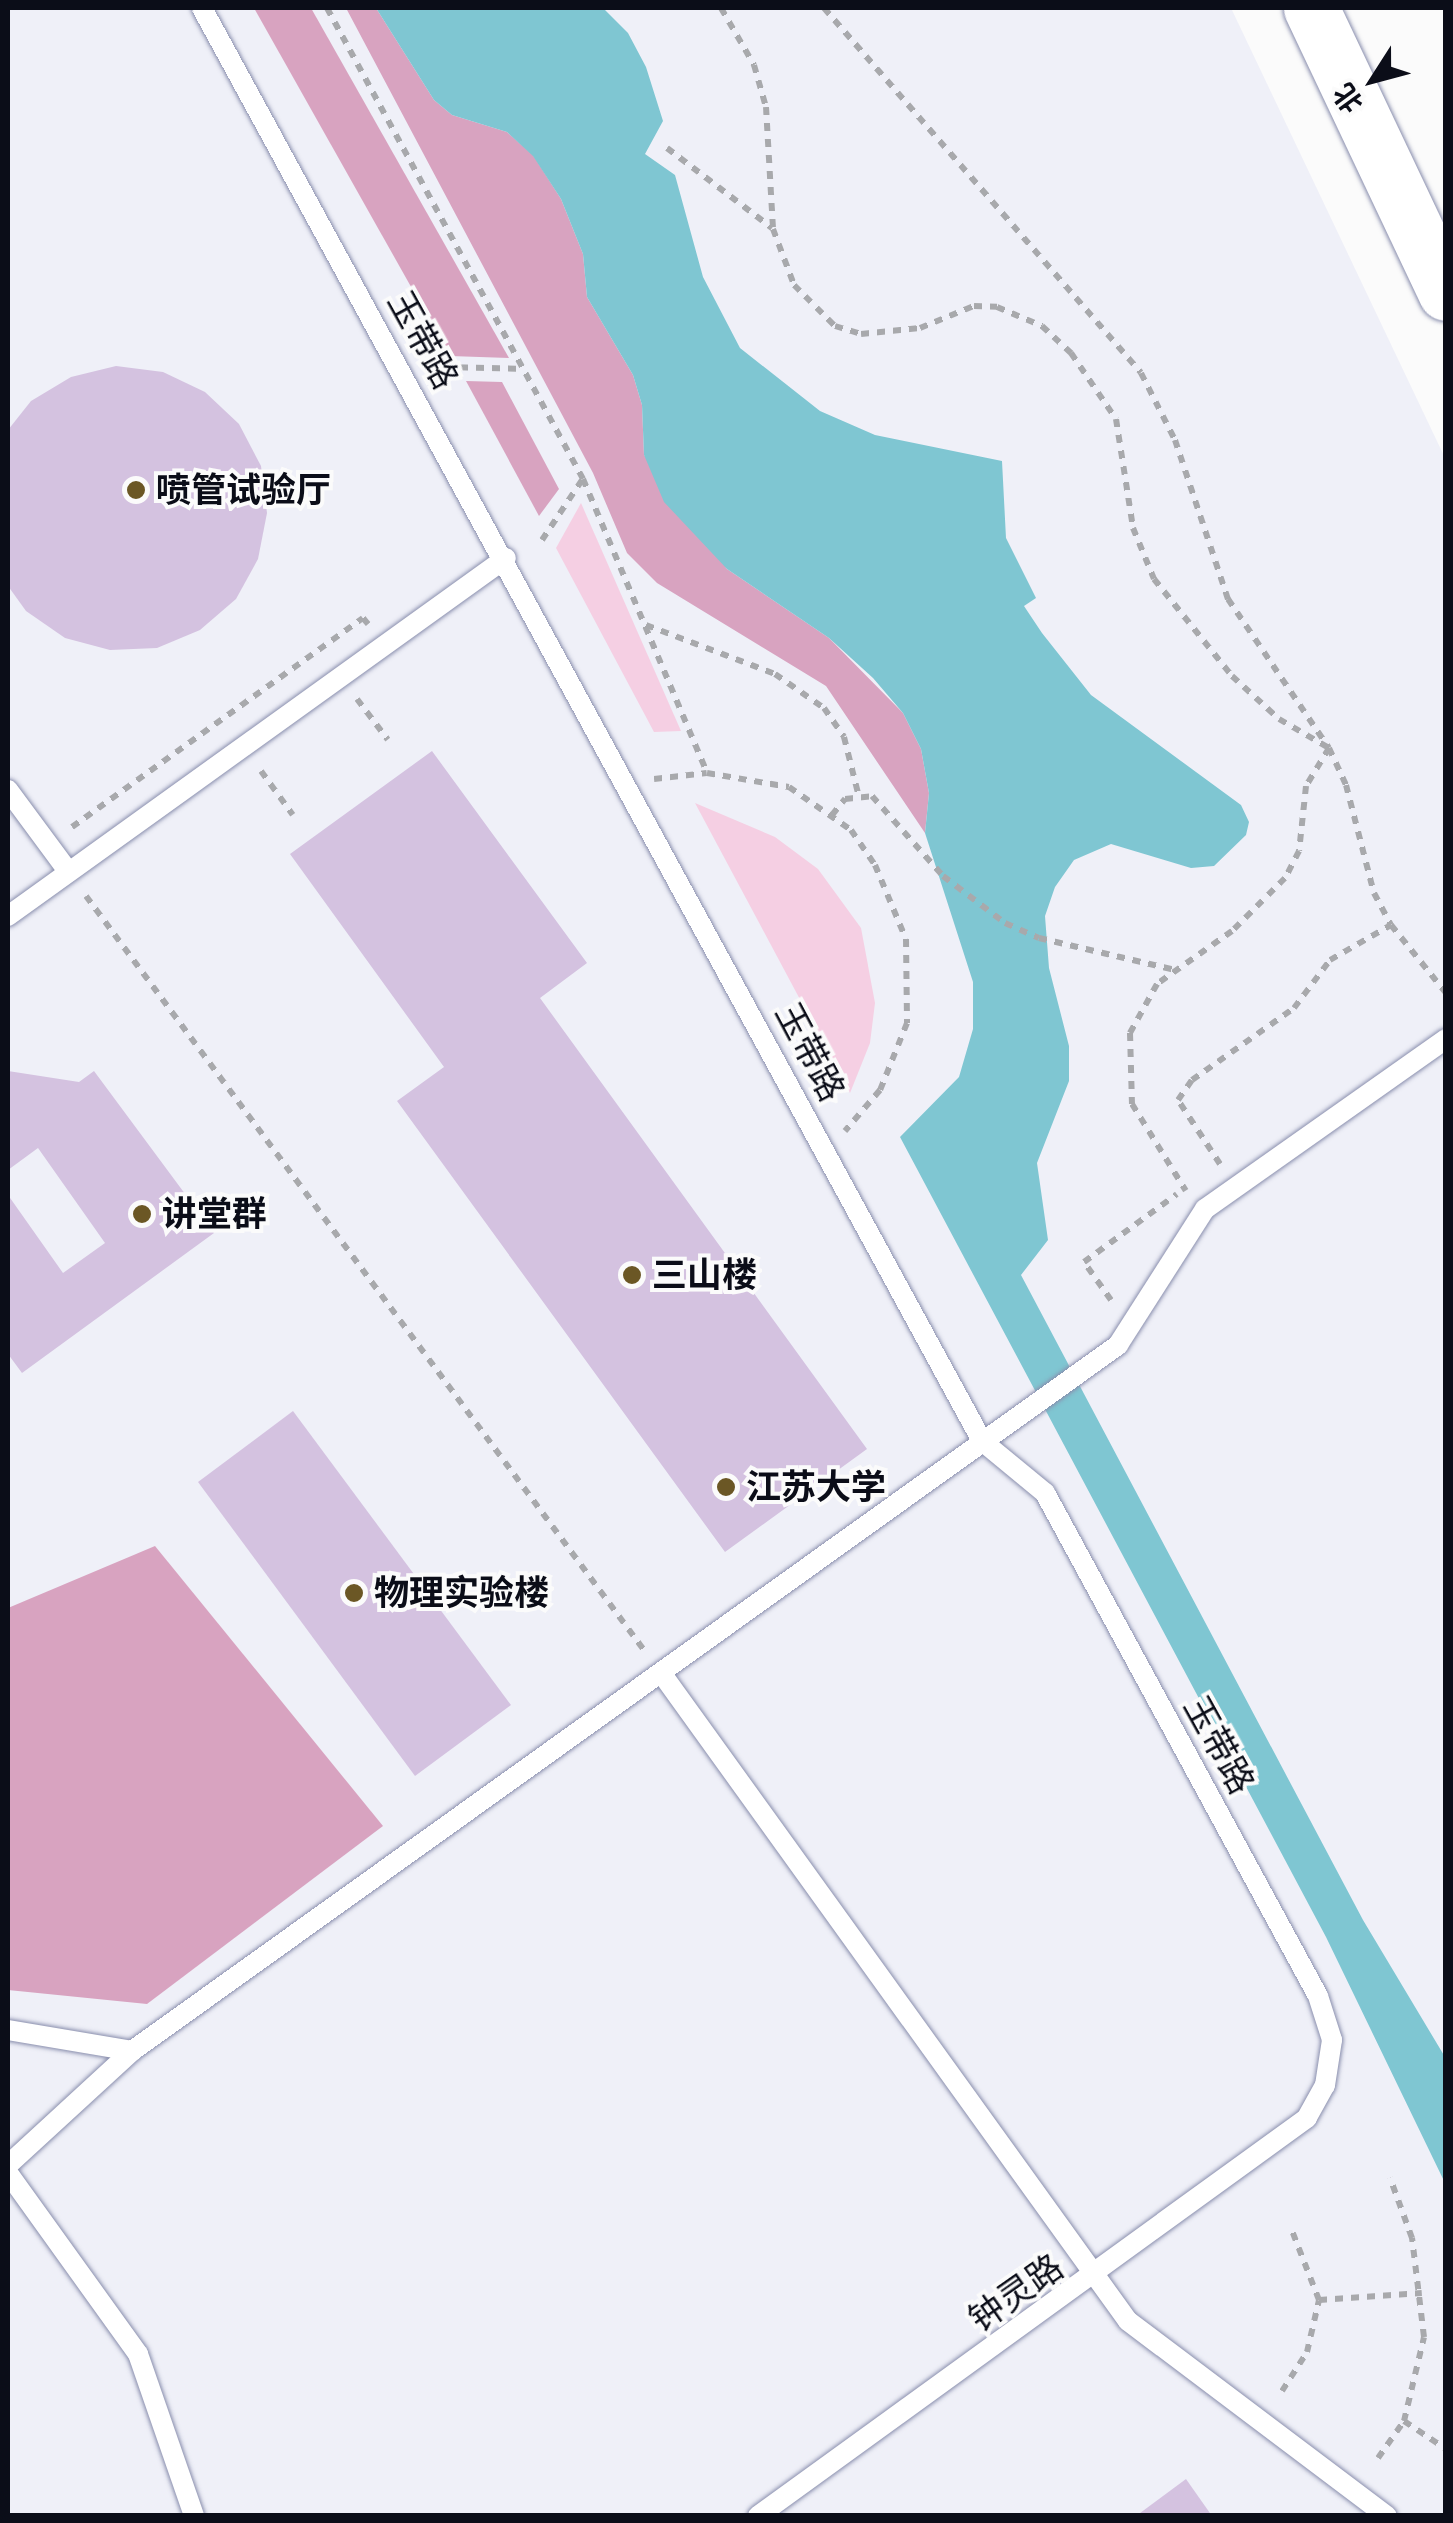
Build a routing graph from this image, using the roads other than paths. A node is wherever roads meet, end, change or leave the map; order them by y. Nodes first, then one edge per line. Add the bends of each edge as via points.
1 (202, 8) edge
2 (1311, 8) edge
3 (1350, 8) edge
4 (1446, 209) edge
5 (1446, 293) edge
6 (506, 558) junction
7 (8, 790) edge
8 (68, 871) junction
9 (8, 916) edge
10 (1446, 1039) edge
11 (982, 1442) junction
12 (662, 1674) junction
13 (8, 2030) edge
14 (132, 2051) junction
15 (1307, 2118) joint
16 (8, 2165) edge
17 (8, 2173) edge
18 (1094, 2278) junction
19 (194, 2516) edge
20 (758, 2516) edge
21 (1387, 2516) edge

1 - 6 lane, 玉带路
2 - 5 main road
3 - 4 main road
6 - 8 lane
6 - 11 lane, 玉带路
7 - 8 lane
8 - 9 lane
10 - 11 lane via 1205,1209 1118,1345
11 - 12 lane
11 - 15 lane, 玉带路 via 1045,1494 1318,1996 1332,2040 1325,2086
12 - 14 lane
12 - 18 lane
13 - 14 lane
14 - 16 lane
15 - 18 lane, 钟灵路
17 - 19 lane via 138,2354
18 - 20 lane, 钟灵路
18 - 21 lane via 1128,2321

